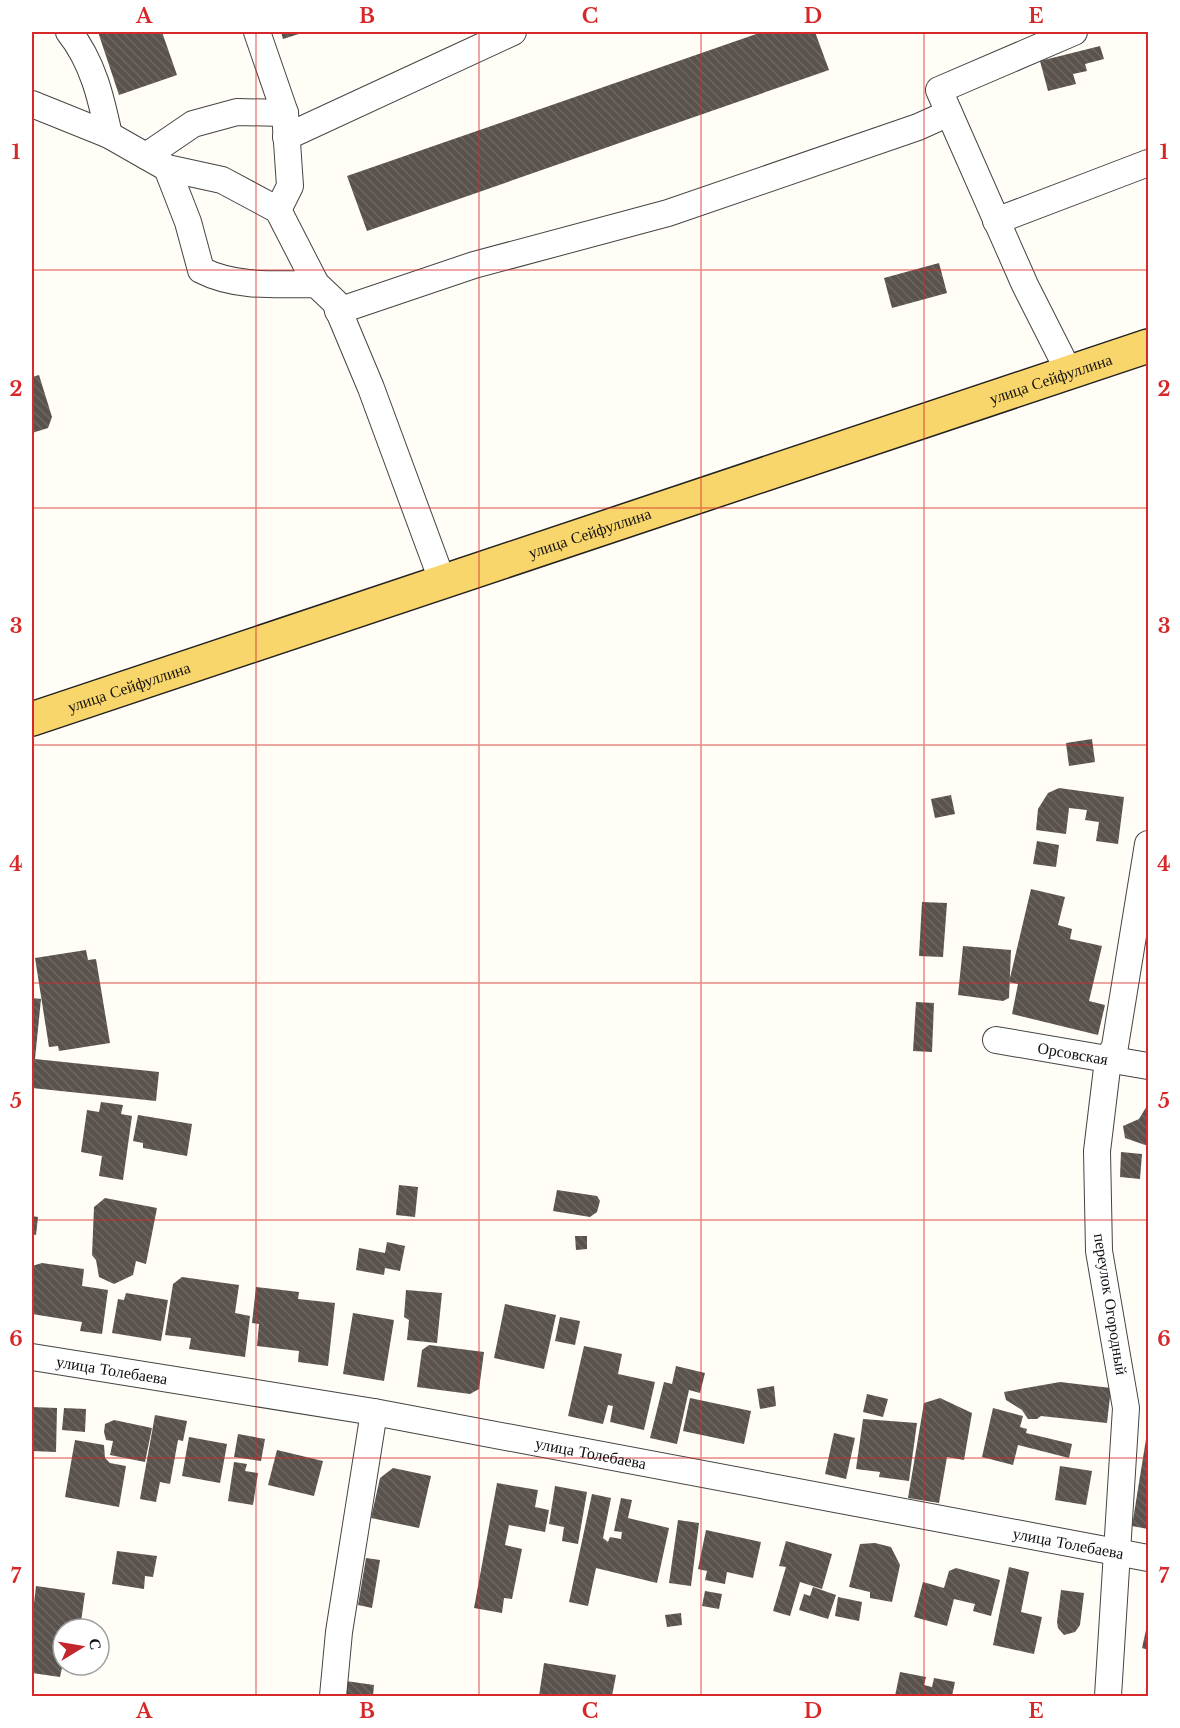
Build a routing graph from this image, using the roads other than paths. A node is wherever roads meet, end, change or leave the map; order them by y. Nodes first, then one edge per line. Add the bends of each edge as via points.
1 (69, 32) edge
2 (257, 32) edge
3 (513, 32) edge
4 (1074, 32) edge
5 (32, 104) edge
6 (949, 113) junction
7 (285, 125) junction
8 (108, 135) junction
9 (157, 162) junction
10 (1149, 163) edge
11 (278, 210) junction
12 (996, 221) junction
13 (316, 285) junction
14 (338, 311) junction
15 (1149, 346) edge
16 (1069, 372) junction
17 (443, 583) junction
18 (32, 719) edge
19 (1149, 844) edge
20 (996, 1040) dead end
21 (1108, 1060) junction
22 (1149, 1066) edge
23 (32, 1357) edge
24 (374, 1412) junction
25 (1119, 1552) junction
26 (1149, 1558) edge
27 (333, 1696) edge
28 (1108, 1696) edge

1 - 8 street via 81,46 99,89
2 - 7 street
3 - 7 street
4 - 6 street via 939,90
5 - 8 street
6 - 12 street
6 - 14 street via 668,213 474,265
7 - 9 street via 237,112 193,124
7 - 11 street via 290,186
8 - 9 street
9 - 11 street via 222,180
9 - 13 street via 188,222 201,270 219,279 248,283
10 - 12 street
11 - 13 street
12 - 16 street
13 - 14 street via 335,302
14 - 17 street via 371,388
15 - 16 main road, улица Сейфуллина
16 - 17 main road, улица Сейфуллина
17 - 18 main road, улица Сейфуллина
19 - 21 street, переулок Огородный via 1115,1046
20 - 21 street, Орсовская
21 - 22 street, Орсовская
21 - 25 street, переулок Огородный via 1097,1151 1099,1240 1126,1408
23 - 24 street, улица Толебаева
24 - 25 street, улица Толебаева
24 - 27 street via 339,1632
25 - 26 street, улица Толебаева
25 - 28 street, переулок Огородный

